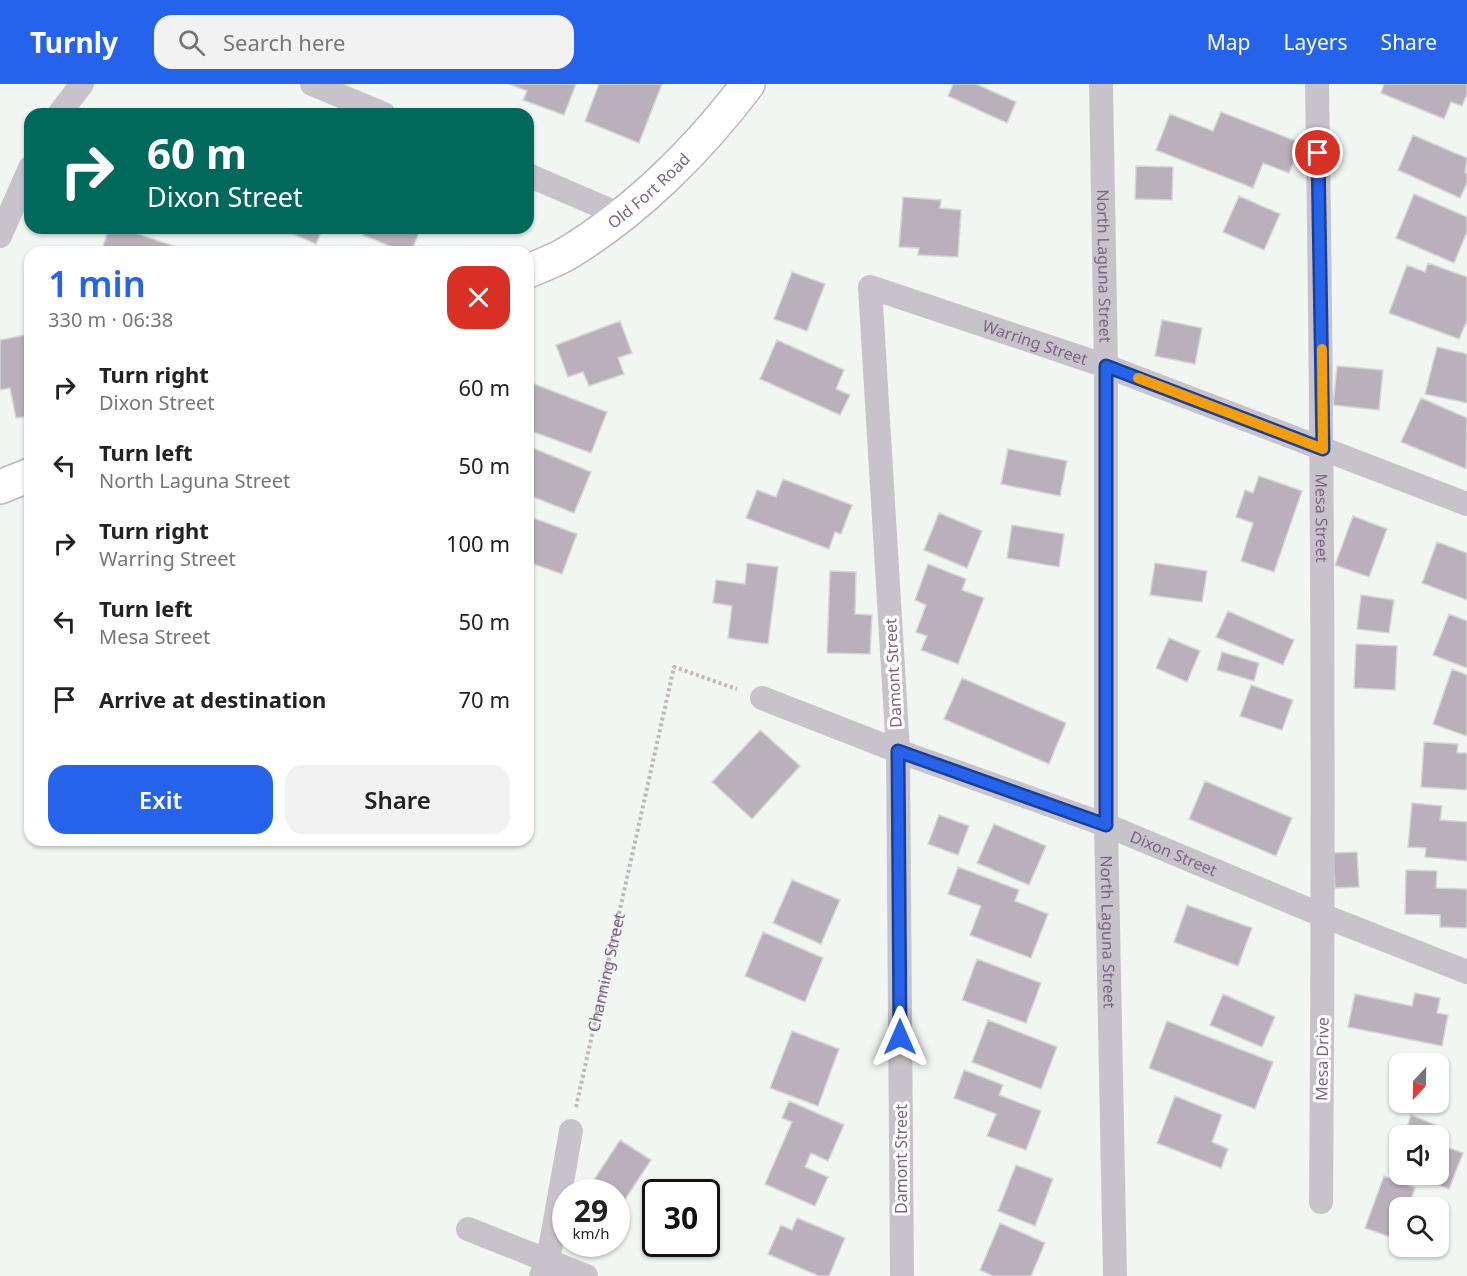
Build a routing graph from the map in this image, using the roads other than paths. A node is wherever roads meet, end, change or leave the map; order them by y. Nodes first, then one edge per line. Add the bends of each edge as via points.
1 (82, 84) edge
2 (312, 84) edge
3 (748, 84) edge
4 (1101, 84) edge
5 (1317, 84) edge
6 (355, 92) edge
7 (63, 108) edge
8 (376, 108) edge
9 (534, 178) edge
10 (24, 182) edge
11 (621, 215) junction
12 (0, 236) edge
13 (534, 268) edge
14 (870, 287) joint
15 (1106, 366) junction
16 (1323, 449) junction
17 (24, 477) edge
18 (0, 487) edge
19 (1467, 504) edge
20 (762, 698) road end
21 (898, 751) junction
22 (1106, 825) junction
23 (1324, 916) junction
24 (1467, 972) edge
25 (571, 1131) road end
26 (1321, 1202) dead end
27 (468, 1229) dead end
28 (544, 1268) edge
29 (586, 1276) edge
30 (902, 1276) edge
31 (1115, 1276) edge

1 - 7 street
2 - 6 street
3 - 11 street, Old Fort Road via 675,167
4 - 15 street, North Laguna Street
5 - 16 street, Mesa Street
6 - 8 street
9 - 11 street
10 - 12 street
11 - 13 street, Old Fort Road via 565,255
14 - 15 street, Warring Street
14 - 21 street, Damont Street
15 - 16 street, Warring Street
15 - 22 street, North Laguna Street
16 - 19 street, Warring Street
16 - 23 street, Mesa Street
17 - 18 street
20 - 21 street, Dixon Street
21 - 22 street, Dixon Street
21 - 30 street, Damont Street
22 - 23 street, Dixon Street
22 - 31 street, North Laguna Street
23 - 24 street, Dixon Street
23 - 26 street, Mesa Drive
25 - 28 street
27 - 28 street
28 - 29 street

